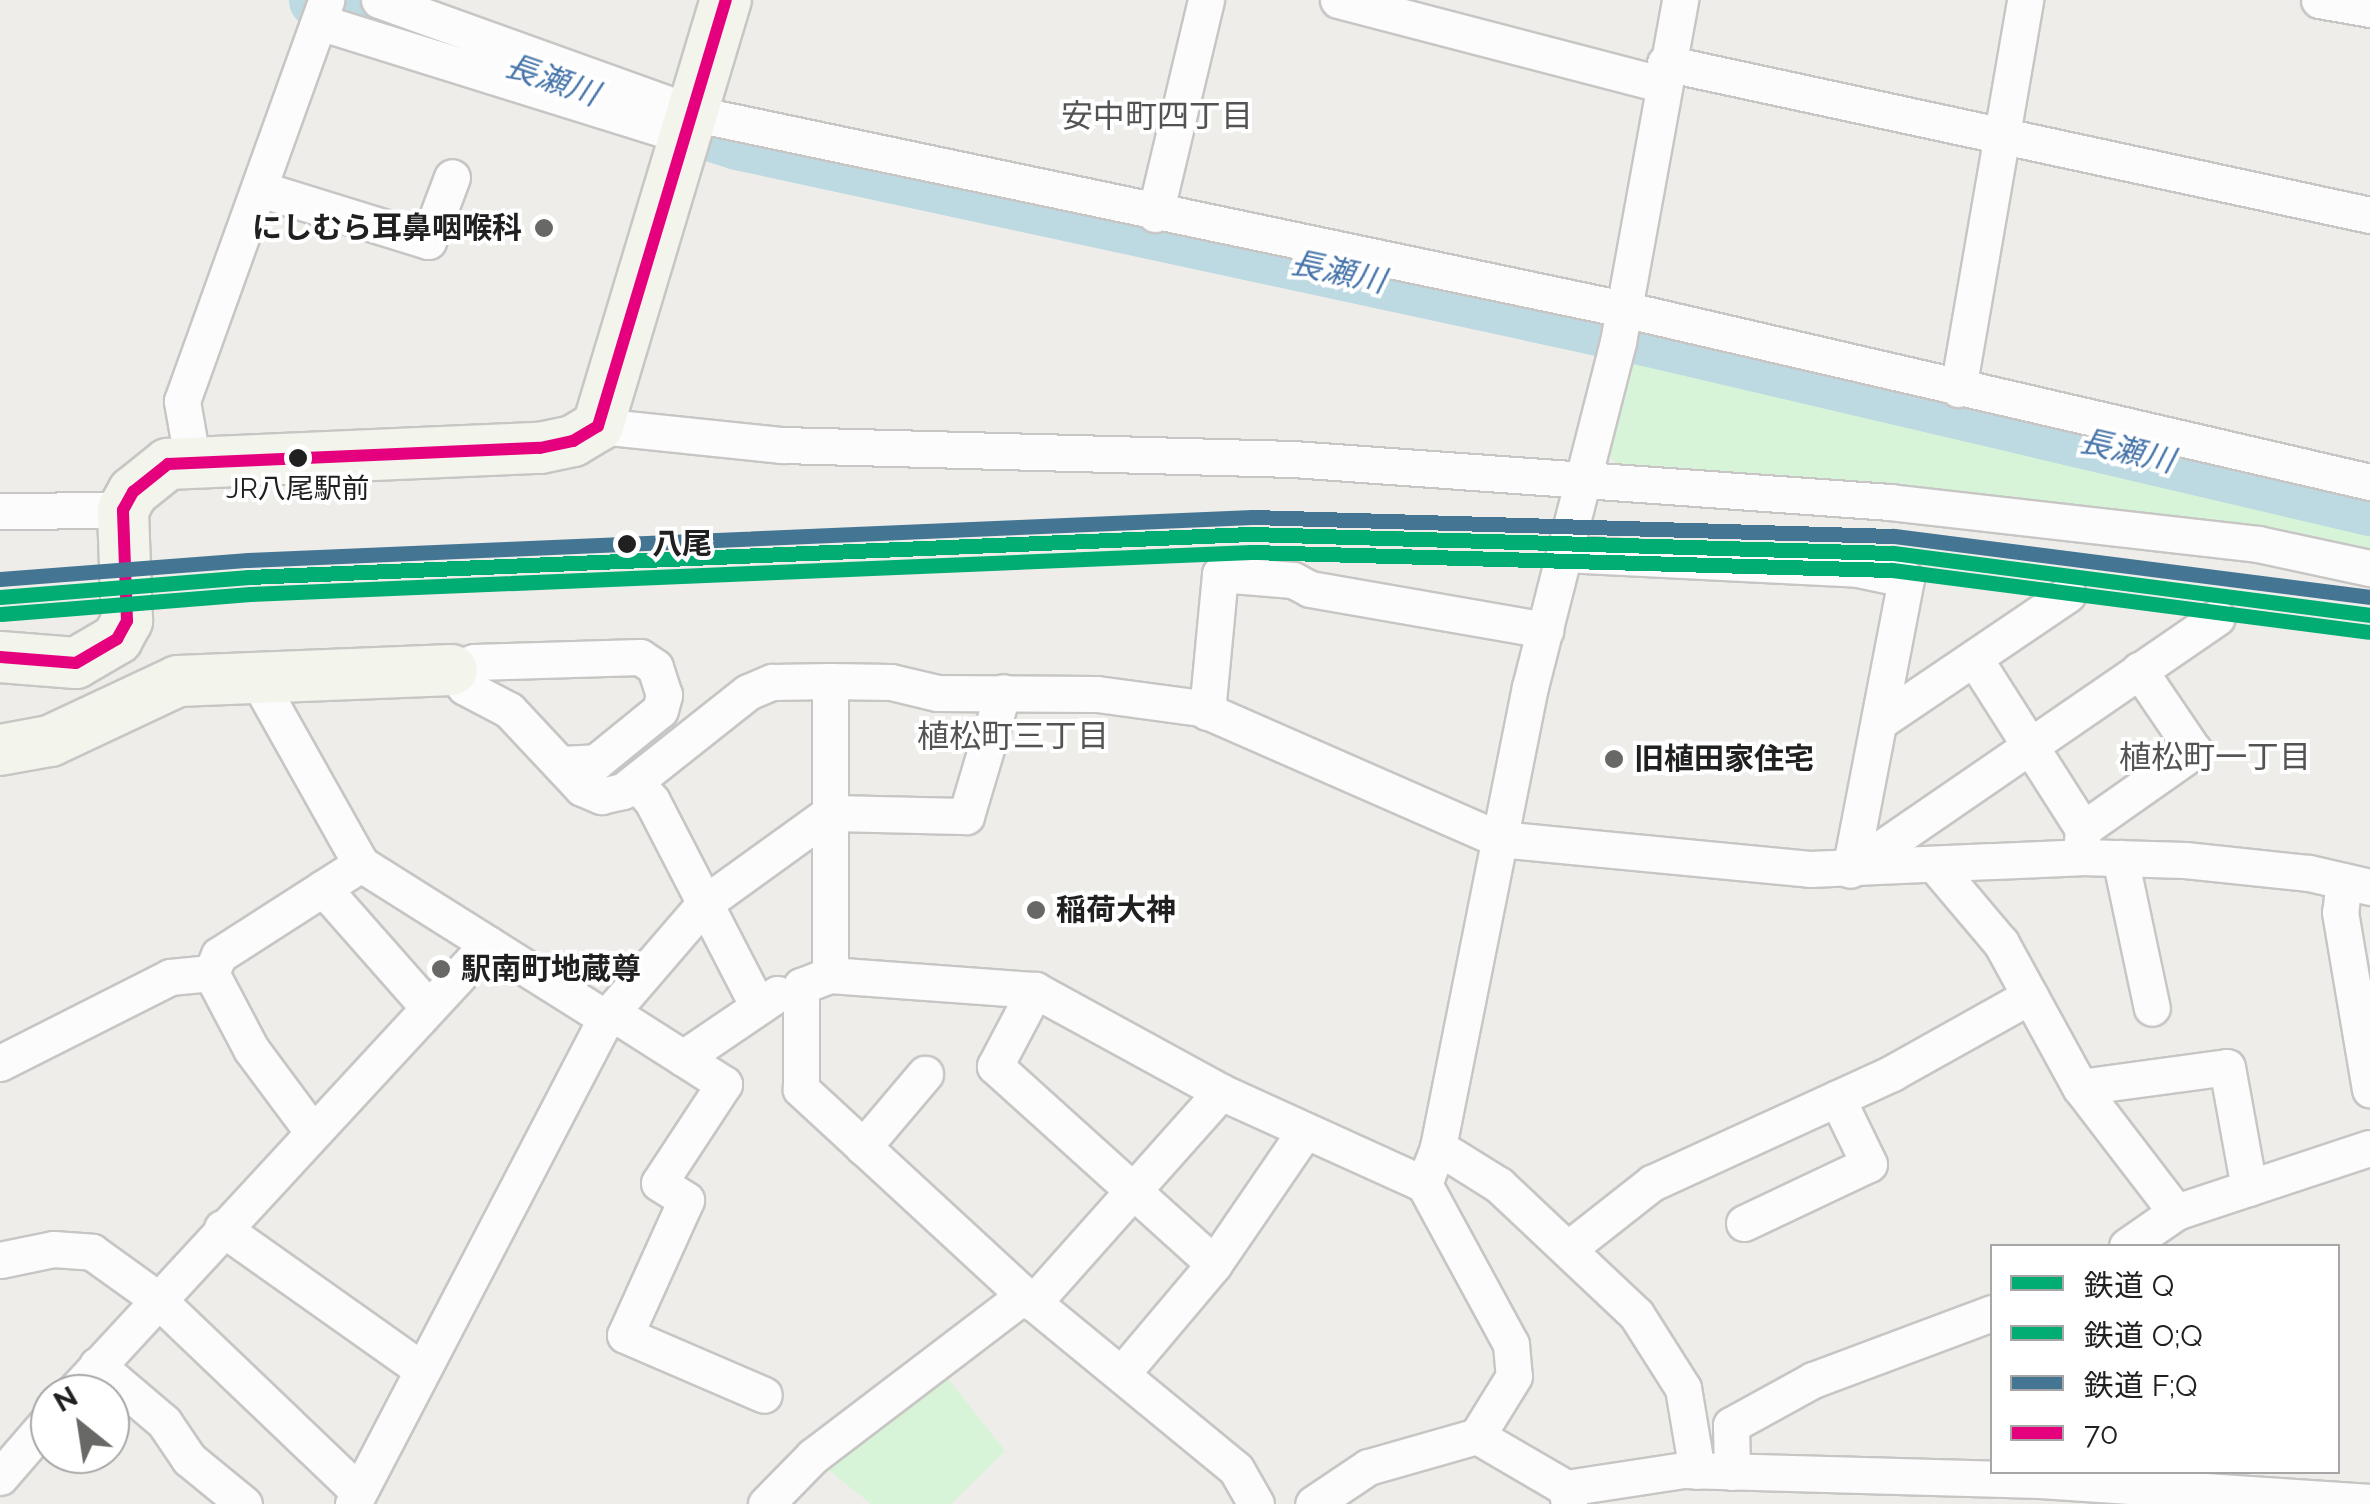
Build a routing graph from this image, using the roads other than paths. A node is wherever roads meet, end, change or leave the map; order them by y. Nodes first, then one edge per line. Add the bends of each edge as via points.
1 (379, 0) edge
2 (1206, 0) edge
3 (1338, 0) edge
4 (1680, 0) edge
5 (2024, 0) edge
6 (2319, 0) edge
7 (717, 4) edge
8 (2370, 8) edge
9 (323, 11) edge
10 (1663, 74) junction
11 (693, 124) junction
12 (2004, 137) junction
13 (452, 178) dead end
14 (260, 189) junction
15 (1155, 214) junction
16 (2370, 215) edge
17 (1621, 324) junction
18 (1958, 389) junction
19 (598, 426) junction
20 (192, 458) junction
21 (1586, 479) junction
22 (2370, 482) edge
23 (0, 510) edge
24 (123, 510) junction
25 (1564, 554) junction
26 (2370, 568) edge
27 (2068, 594) dead end
28 (2217, 618) dead end
29 (1545, 630) junction
30 (0, 658) edge
31 (1974, 658) junction
32 (522, 661) junction
33 (452, 670) junction
34 (2140, 670) junction
35 (256, 677) junction
36 (830, 681) junction
37 (1003, 692) junction
38 (509, 710) junction
39 (1208, 712) junction
40 (1880, 722) junction
41 (2028, 745) junction
42 (0, 750) edge
43 (561, 764) junction
44 (635, 782) junction
45 (830, 814) junction
46 (1500, 839) junction
47 (2082, 843) junction
48 (2120, 858) junction
49 (361, 864) junction
50 (1935, 865) junction
51 (1850, 870) junction
52 (2357, 884) edge
53 (323, 888) junction
54 (705, 904) junction
55 (488, 944) junction
56 (211, 973) junction
57 (816, 981) junction
58 (1035, 990) junction
59 (2030, 996) junction
60 (756, 1004) junction
61 (428, 1007) junction
62 (2152, 1008) dead end
63 (609, 1015) junction
64 (683, 1058) junction
65 (0, 1063) edge
66 (925, 1074) dead end
67 (2080, 1087) junction
68 (2370, 1089) edge
69 (1220, 1092) junction
70 (1837, 1098) junction
71 (312, 1131) junction
72 (1305, 1131) junction
73 (863, 1146) junction
74 (1438, 1147) junction
75 (2370, 1148) edge
76 (1424, 1184) junction
77 (2249, 1188) junction
78 (1132, 1191) junction
79 (2176, 1212) junction
80 (1744, 1223) dead end
81 (222, 1228) junction
82 (2130, 1244) edge
83 (1568, 1249) junction
84 (0, 1260) edge
85 (1214, 1264) junction
86 (156, 1298) junction
87 (1029, 1299) junction
88 (1990, 1314) edge
89 (97, 1365) junction
90 (420, 1368) junction
91 (1124, 1371) junction
92 (89, 1374) edge
93 (764, 1395) dead end
94 (1477, 1436) junction
95 (30, 1443) edge
96 (1697, 1471) junction
97 (1732, 1472) junction
98 (0, 1477) edge
99 (1568, 1496) edge
100 (355, 1497) edge
101 (2370, 1502) edge
102 (244, 1504) edge
103 (766, 1504) edge
104 (1256, 1504) edge
105 (1313, 1504) edge

1 - 11 street
2 - 15 street
3 - 10 street
4 - 10 street
5 - 12 street
6 - 8 street
7 - 11 street
9 - 11 street
9 - 14 street
10 - 12 street
10 - 17 street
11 - 15 street
11 - 19 street
12 - 16 street
12 - 18 street
13 - 14 street via 428,241
14 - 20 street via 182,400
15 - 17 street
17 - 18 street
17 - 21 street
18 - 22 street
19 - 20 street via 573,441 540,448
19 - 21 street via 782,445 1294,459
20 - 24 street via 148,477
21 - 25 street
21 - 26 street via 2089,522
23 - 24 street
24 - 30 street via 127,621 117,639 76,663
25 - 29 street
25 - 40 street via 1858,569 1906,579
27 - 31 street
28 - 34 street
29 - 39 street via 1310,590 1293,580 1220,574
29 - 46 street
31 - 40 street
31 - 41 street
32 - 33 street via 474,662
32 - 38 street via 505,684
32 - 43 street via 640,657 662,679 660,710 596,762
33 - 35 street
33 - 38 street via 464,686
34 - 41 street
34 - 47 street via 2194,751
35 - 42 street via 178,680 50,742
35 - 49 street
36 - 37 street via 891,682 937,693
36 - 44 street via 772,682 748,692
36 - 45 street
37 - 39 street via 1097,694
37 - 45 street via 966,816
38 - 43 street
39 - 46 street
40 - 51 street
41 - 47 street
41 - 51 street
43 - 44 street via 582,788 601,796
44 - 54 street via 652,801
45 - 54 street
45 - 57 street
46 - 51 street
46 - 74 street
47 - 48 street
47 - 50 street
48 - 52 street
48 - 62 street
49 - 53 street
49 - 55 street
50 - 51 street
50 - 59 street via 2002,943
52 - 68 street via 2340,912
53 - 56 street via 219,955
53 - 61 street
54 - 60 street
54 - 63 street
55 - 61 street
55 - 63 street
56 - 65 street via 170,977
56 - 71 street via 250,1049
57 - 58 street
57 - 60 street
57 - 73 street via 801,1089
58 - 69 street
58 - 78 street via 995,1066
59 - 67 street
59 - 70 street
60 - 64 street
61 - 71 street
63 - 64 street
63 - 90 street
64 - 93 street via 724,1084 659,1183 686,1200 624,1335
66 - 73 street
67 - 77 street via 2227,1067
67 - 79 street
69 - 72 street
69 - 78 street
70 - 80 street via 1869,1164
70 - 83 street via 1652,1183
71 - 81 street
72 - 76 street
72 - 85 street
73 - 87 street
74 - 76 street
74 - 83 street via 1499,1184
75 - 77 street
76 - 94 street via 1510,1344 1514,1376
77 - 79 street
78 - 85 street
78 - 87 street
79 - 82 street
81 - 86 street
81 - 90 street
83 - 96 street via 1664,1351 1682,1388
84 - 86 street via 53,1249 92,1252
85 - 91 street
86 - 89 street
86 - 100 street
87 - 91 street
87 - 103 street via 875,1406
88 - 97 street via 1813,1380 1731,1426
89 - 92 street
89 - 102 street via 164,1422 189,1459
90 - 100 street
91 - 104 street via 1236,1469
94 - 99 street
94 - 105 street via 1368,1467
95 - 98 street
96 - 97 street
96 - 99 street
97 - 101 street via 2040,1480

